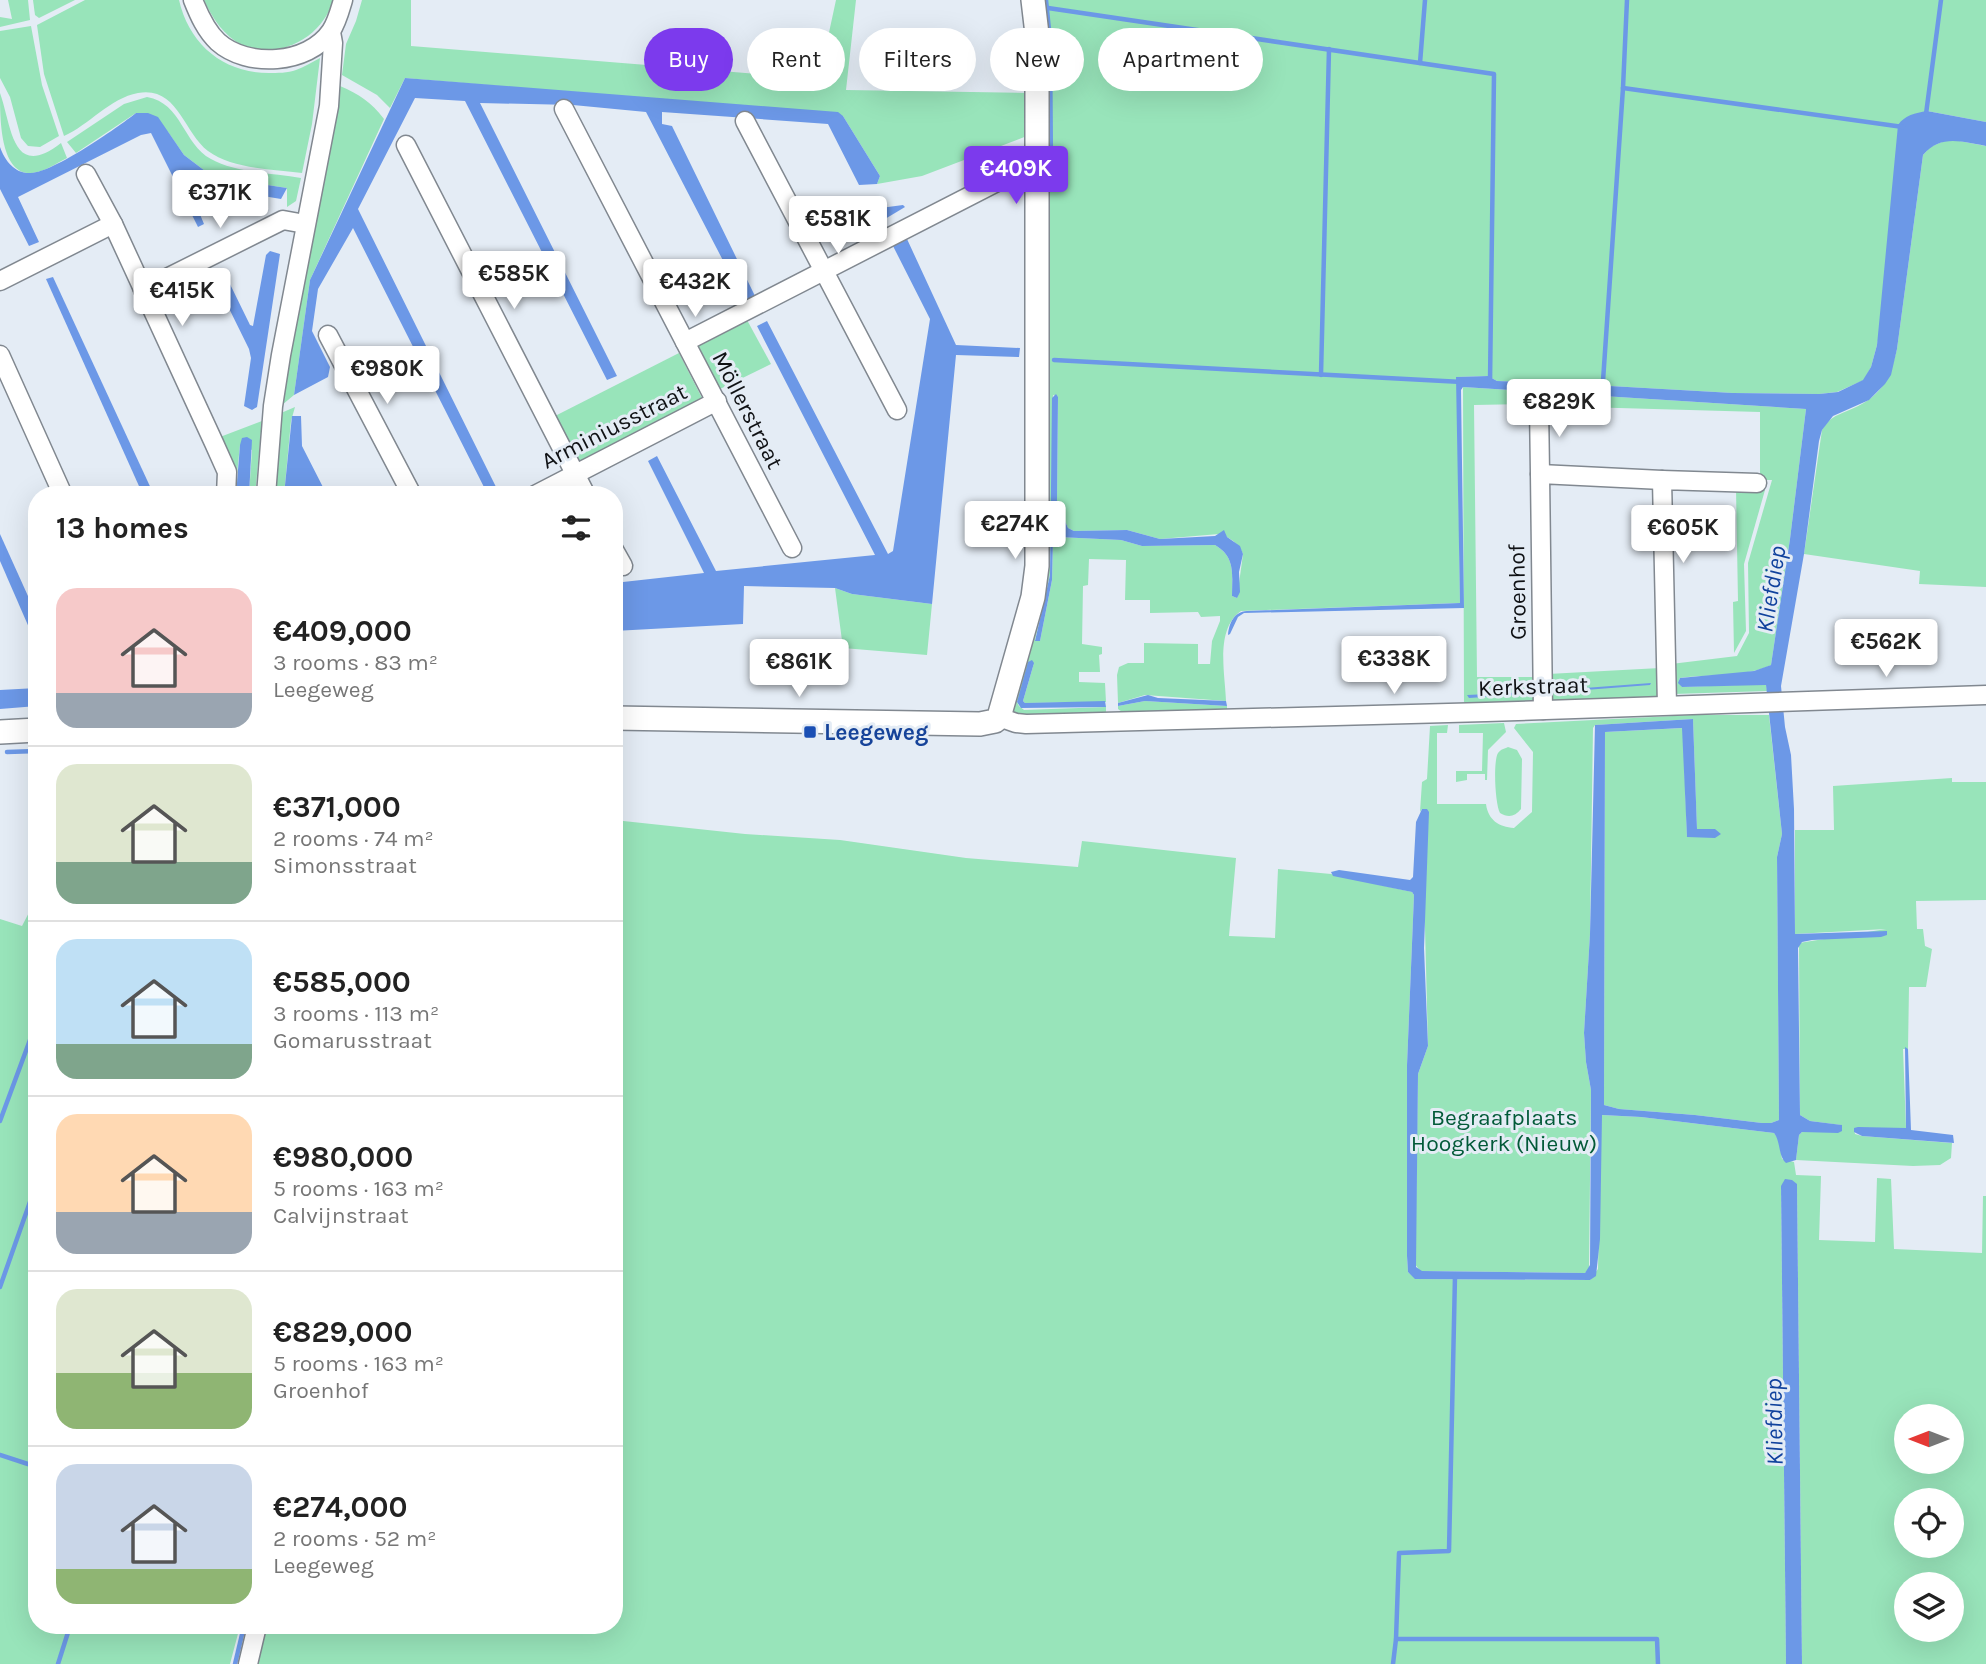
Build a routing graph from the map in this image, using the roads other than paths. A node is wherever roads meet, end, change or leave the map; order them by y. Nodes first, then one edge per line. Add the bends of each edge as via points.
1 (193, 0) edge
2 (343, 0) edge
3 (1032, 0) edge
4 (331, 32) junction
5 (564, 109) dead end
6 (745, 121) dead end
7 (406, 145) dead end
8 (1038, 161) junction
9 (86, 174) dead end
10 (113, 224) junction
11 (305, 224) junction
12 (824, 271) junction
13 (0, 281) edge
14 (143, 290) junction
15 (328, 335) dead end
16 (685, 342) junction
17 (0, 355) edge
18 (717, 401) junction
19 (1539, 405) dead end
20 (897, 410) dead end
21 (575, 474) junction
22 (1540, 474) junction
23 (1662, 480) junction
24 (1757, 483) dead end
25 (59, 486) edge
26 (226, 486) edge
27 (266, 486) edge
28 (407, 486) edge
29 (552, 486) edge
30 (581, 486) edge
31 (792, 548) dead end
32 (1986, 695) edge
33 (1667, 705) junction
34 (1543, 710) junction
35 (999, 717) junction
36 (623, 718) edge
37 (28, 730) edge
38 (0, 732) edge
39 (255, 1634) edge
40 (248, 1664) edge

1 - 4 street via 217,41 247,57 296,54
2 - 4 street
3 - 8 main road via 1037,34
4 - 11 street via 329,106
5 - 16 street, Möllerstraat
6 - 12 street
7 - 21 street
8 - 12 street
8 - 35 main road via 1037,566 1033,597
9 - 10 street
10 - 13 street
10 - 14 street
11 - 14 street via 283,220
11 - 27 street via 273,406
12 - 16 street
12 - 20 street
14 - 26 street via 227,472
15 - 28 street
16 - 18 street, Möllerstraat
17 - 25 street
18 - 21 street, Arminiusstraat
18 - 31 street, Möllerstraat
19 - 22 street, Groenhof
21 - 29 street, Arminiusstraat
21 - 30 street
22 - 23 street
22 - 34 street, Groenhof
23 - 24 street
23 - 33 street
32 - 33 street, Kerkstraat
33 - 34 street, Kerkstraat
34 - 35 street, Kerkstraat via 1026,724
35 - 36 main road via 980,724
37 - 38 main road
39 - 40 street

